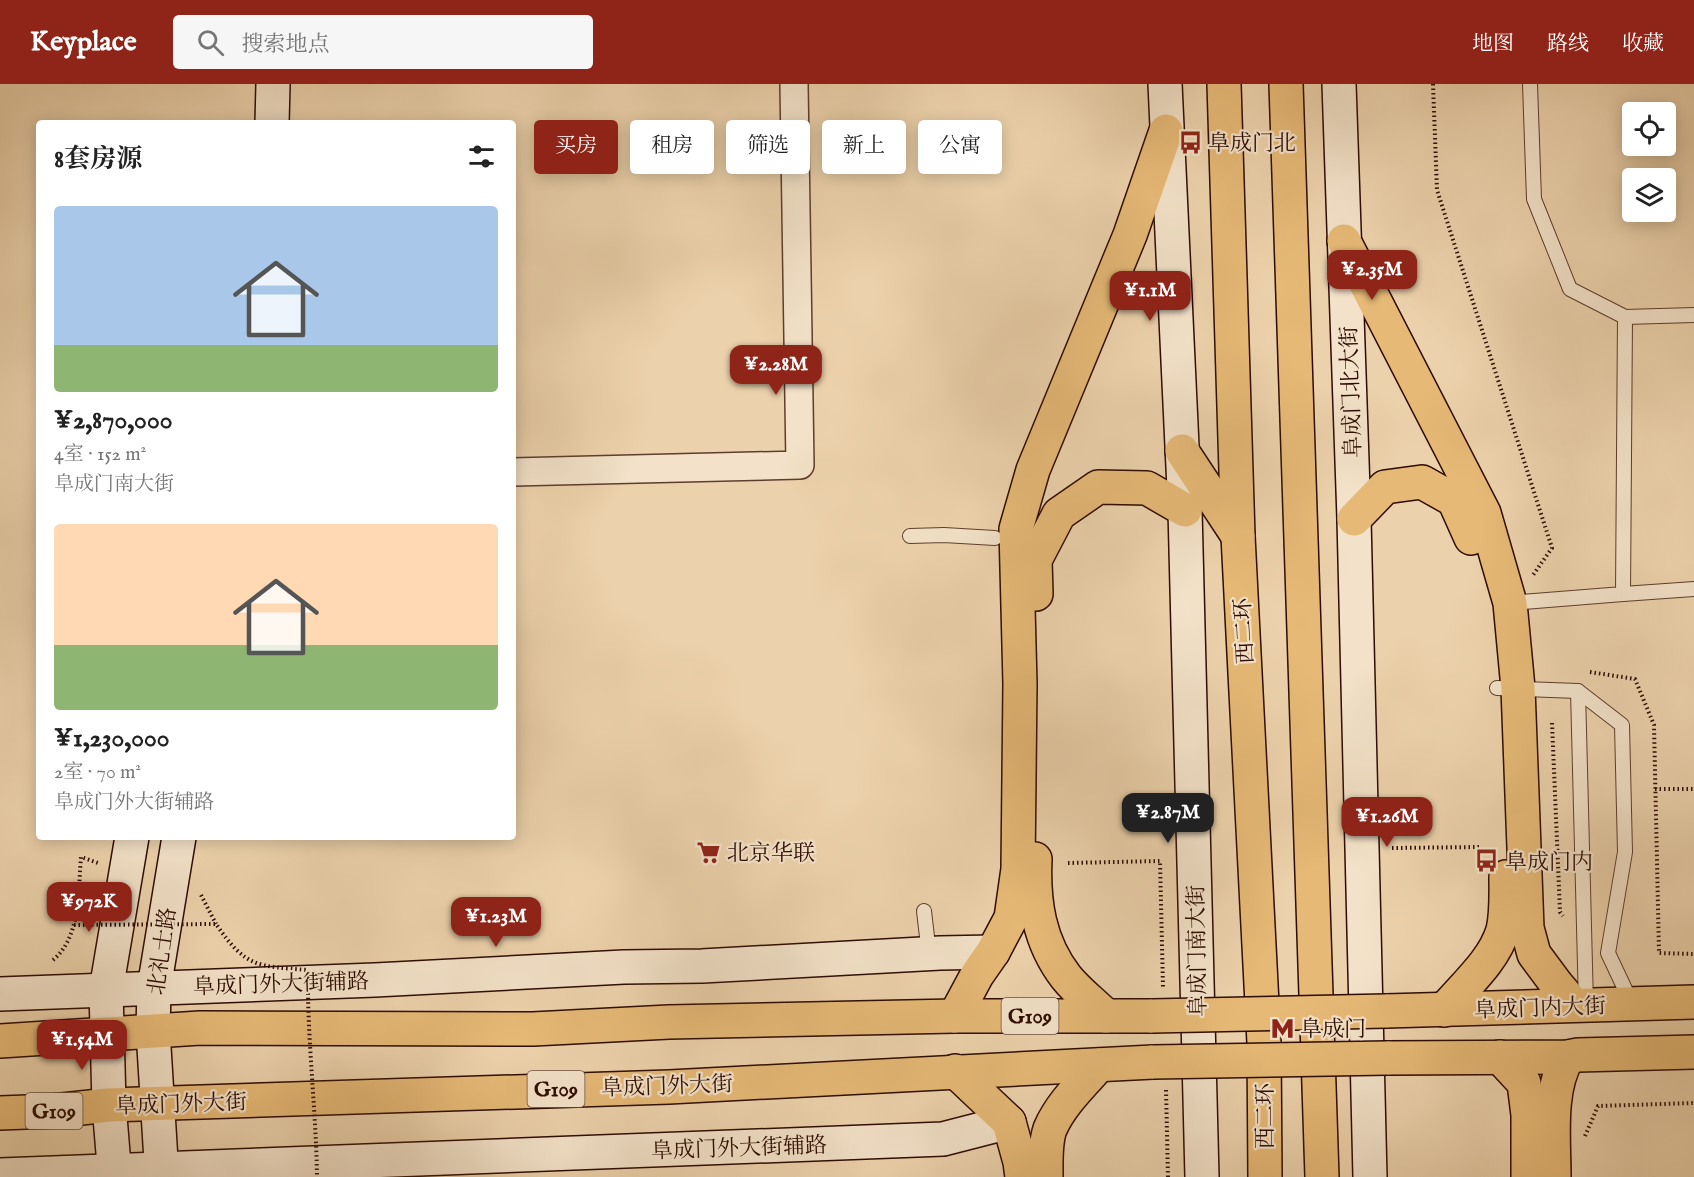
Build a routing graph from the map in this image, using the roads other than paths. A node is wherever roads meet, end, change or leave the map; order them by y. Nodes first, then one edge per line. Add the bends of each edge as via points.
1 (273, 84) edge
2 (794, 84) edge
3 (1165, 84) edge
4 (1224, 84) edge
5 (1286, 84) edge
6 (1339, 84) edge
7 (1530, 84) edge
8 (272, 120) edge
9 (1166, 131) junction
10 (1344, 241) junction
11 (1694, 315) edge
12 (1625, 317) junction
13 (1182, 452) junction
14 (516, 472) edge
15 (1185, 510) junction
16 (1354, 519) junction
17 (910, 536) dead end
18 (1238, 536) junction
19 (995, 538) dead end
20 (1694, 589) edge
21 (1623, 594) junction
22 (1522, 602) junction
23 (1521, 688) junction
24 (1578, 691) junction
25 (131, 840) edge
26 (179, 840) edge
27 (924, 912) dead end
28 (993, 952) junction
29 (929, 954) junction
30 (154, 988) junction
31 (106, 990) junction
32 (0, 994) edge
33 (1694, 1002) edge
34 (1632, 1004) junction
35 (1580, 1005) junction
36 (1444, 1010) junction
37 (954, 1016) junction
38 (1106, 1016) junction
39 (153, 1031) junction
40 (106, 1035) junction
41 (0, 1041) edge
42 (1694, 1052) edge
43 (1500, 1057) junction
44 (1568, 1057) junction
45 (1099, 1065) junction
46 (954, 1071) junction
47 (156, 1104) junction
48 (109, 1105) junction
49 (0, 1113) edge
50 (1009, 1122) junction
51 (162, 1173) edge
52 (115, 1174) edge
53 (0, 1175) edge
54 (1022, 1177) edge
55 (1046, 1177) edge
56 (1202, 1177) edge
57 (1265, 1177) edge
58 (1322, 1177) edge
59 (1370, 1177) edge
60 (1528, 1177) edge
61 (1554, 1177) edge

1 - 8 street
2 - 14 street via 800,465
3 - 9 street
4 - 18 main road, 西二环
5 - 58 main road
6 - 10 street, 阜成门北大街
7 - 12 lane via 1534,198 1570,289
9 - 13 street
9 - 28 main road via 1130,235 1033,470 1016,529 1020,684 1018,869 1011,918
10 - 16 street, 阜成门北大街
10 - 22 main road via 1484,513
11 - 12 lane
12 - 21 lane
13 - 15 street
13 - 18 main road
15 - 38 main road via 1148,488 1098,487 1059,514 1035,560 1034,882 1039,920 1047,948 1067,978
15 - 56 street, 阜成门南大街
16 - 23 main road via 1385,488 1422,482 1454,500 1475,547 1494,616
16 - 59 street
17 - 19 lane
18 - 57 main road, 西二环 via 1264,1043
20 - 21 lane
21 - 22 lane
22 - 23 main road
23 - 24 lane
23 - 35 main road via 1527,928 1534,954 1557,986
23 - 36 main road via 1503,930 1492,954
24 - 34 lane via 1622,725 1625,852 1608,953
24 - 35 lane via 1584,951
25 - 31 street
26 - 30 street, 北礼士路
27 - 29 lane
28 - 29 street, 阜成门外大街辅路
28 - 37 main road
29 - 30 street, 阜成门外大街辅路
30 - 31 street, 阜成门外大街辅路
30 - 39 street, 北礼士路
31 - 32 street, 阜成门外大街辅路
31 - 40 street
33 - 34 main road, 阜成门内大街
34 - 35 main road, 阜成门内大街
35 - 36 main road, 阜成门内大街
36 - 38 main road, 阜成门内大街 / G109, bridge
37 - 38 main road, G109
37 - 39 main road, G109 via 533,1029
39 - 40 main road, G109
39 - 47 street, 北礼士路
40 - 41 main road, G109
40 - 48 street
42 - 44 main road
43 - 44 main road
43 - 45 main road, 阜成门外大街 / G109, bridge
43 - 60 main road via 1524,1083
44 - 61 main road via 1557,1083
45 - 46 main road, 阜成门外大街 / G109
45 - 55 main road via 1050,1130
46 - 47 main road, 阜成门外大街 / G109 via 669,1087
46 - 50 main road
47 - 48 main road, 阜成门外大街 / G109
47 - 51 street, 北礼士路
48 - 49 main road, 阜成门外大街 / G109
48 - 52 street
50 - 51 street, 阜成门外大街辅路 via 943,1139
50 - 54 main road
51 - 52 street, 阜成门外大街辅路
52 - 53 street, 阜成门外大街辅路

